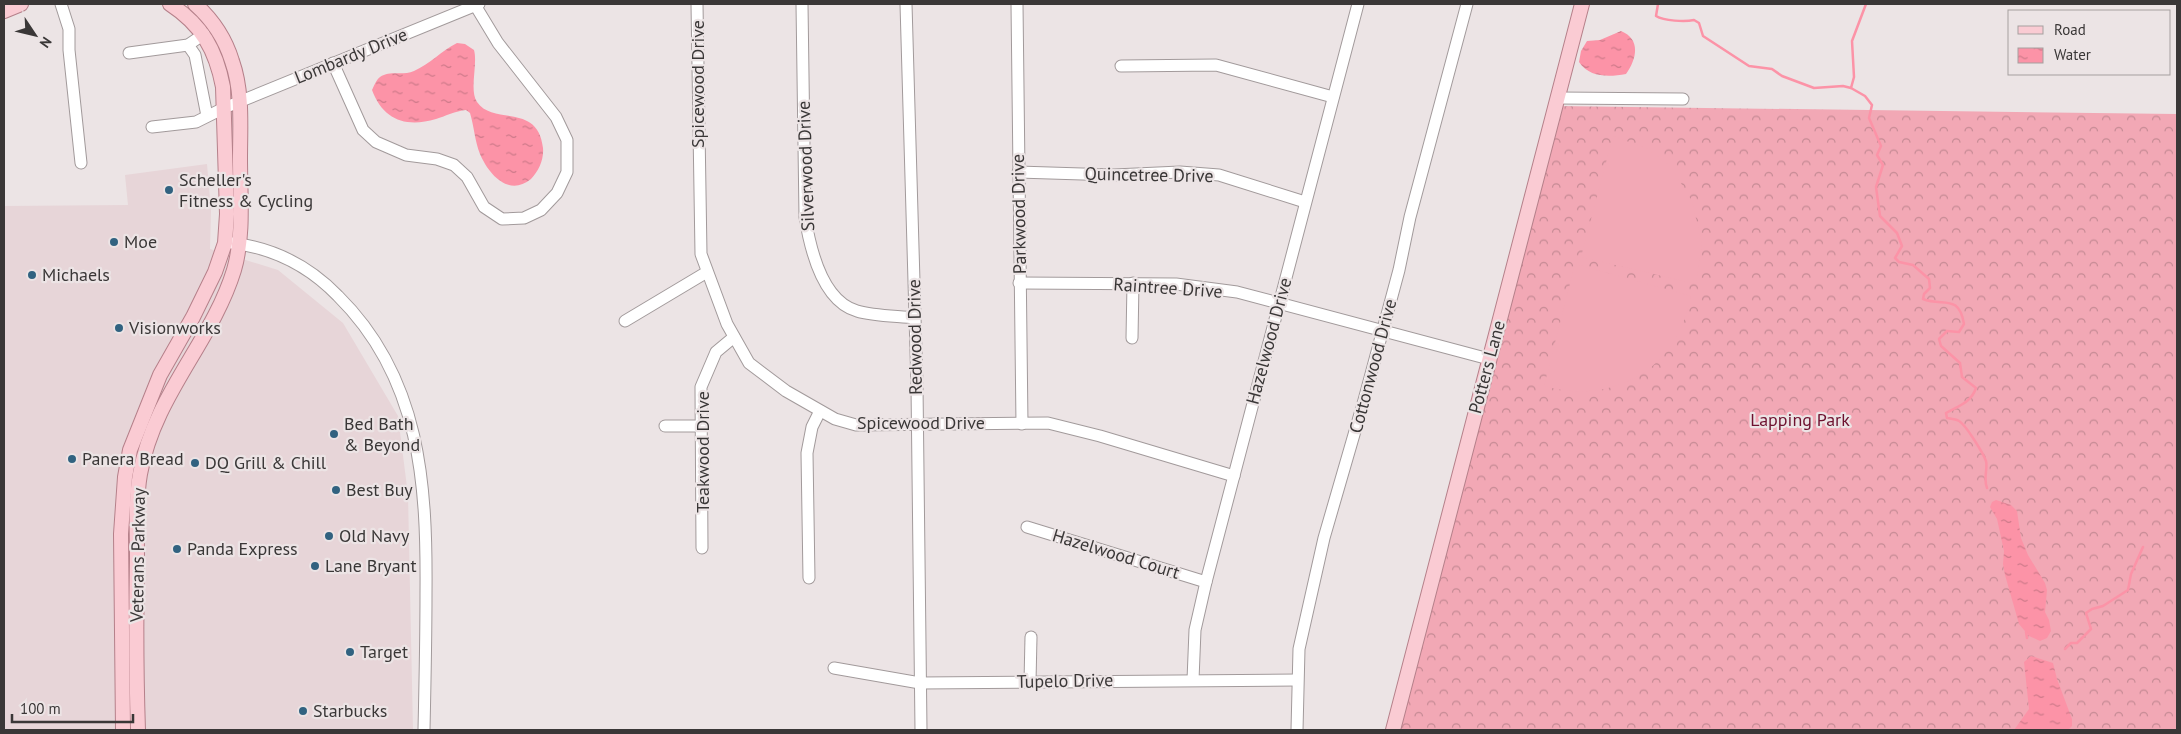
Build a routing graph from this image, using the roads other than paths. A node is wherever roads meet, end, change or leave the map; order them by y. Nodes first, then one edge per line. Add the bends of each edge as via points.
1 (21, 4) edge
2 (61, 4) edge
3 (170, 4) edge
4 (196, 4) edge
5 (477, 4) edge
6 (697, 4) edge
7 (802, 4) edge
8 (906, 4) edge
9 (1017, 4) edge
10 (1358, 4) edge
11 (1468, 4) edge
12 (1582, 4) edge
13 (4, 11) edge
14 (204, 34) junction
15 (188, 45) junction
16 (129, 53) dead end
17 (333, 63) junction
18 (1121, 66) dead end
19 (1333, 98) junction
20 (1558, 98) junction
21 (1683, 98) dead end
22 (241, 102) junction
23 (224, 108) junction
24 (207, 116) junction
25 (152, 127) dead end
26 (82, 163) dead end
27 (1018, 172) junction
28 (1305, 202) junction
29 (232, 243) junction
30 (708, 272) junction
31 (1020, 283) junction
32 (1134, 283) junction
33 (1279, 303) junction
34 (915, 318) junction
35 (625, 321) dead end
36 (1382, 331) junction
37 (734, 337) junction
38 (1132, 338) dead end
39 (1489, 359) junction
40 (820, 411) junction
41 (917, 424) junction
42 (1022, 424) junction
43 (665, 426) dead end
44 (702, 426) junction
45 (1234, 476) junction
46 (122, 516) junction
47 (137, 516) junction
48 (1027, 527) dead end
49 (702, 548) dead end
50 (809, 578) dead end
51 (1206, 582) junction
52 (1031, 637) dead end
53 (834, 668) dead end
54 (1193, 680) junction
55 (1298, 680) junction
56 (1030, 682) junction
57 (920, 683) junction
58 (123, 730) edge
59 (138, 730) edge
60 (424, 730) edge
61 (921, 730) edge
62 (1297, 730) edge
63 (1393, 730) edge

1 - 13 main road
2 - 26 street via 69,28
3 - 14 main road, Veterans Parkway via 189,16
4 - 22 main road, Veterans Parkway via 208,16 226,46
5 - 17 street, Lombardy Drive
5 - 17 street via 498,43 556,116 567,140 567,172 557,193 541,210 524,218 502,219 484,207 467,177 454,164 406,155 376,142 363,130
6 - 30 street, Spicewood Drive via 701,254
7 - 34 street, Silverwood Drive via 804,217 810,248 827,287 840,302 856,311
8 - 34 street, Redwood Drive
9 - 27 street, Parkwood Drive
10 - 19 street, Hazelwood Drive
11 - 36 street, Cottonwood Drive
12 - 20 main road, Potters Lane
14 - 15 street
14 - 23 main road, Veterans Parkway via 219,66
15 - 16 street
15 - 24 street via 195,55
17 - 22 street, Lombardy Drive
18 - 19 street via 1216,66
19 - 28 street, Hazelwood Drive
20 - 21 street
20 - 39 main road, Potters Lane
22 - 23 street, Lombardy Drive
22 - 29 main road, Veterans Parkway
23 - 24 street, Lombardy Drive
23 - 29 main road, Veterans Parkway via 227,214
24 - 25 street, Lombardy Drive via 196,122
27 - 28 street, Quincetree Drive via 1220,175
27 - 31 street, Parkwood Drive
28 - 33 street, Hazelwood Drive
29 - 46 main road, Veterans Parkway via 160,375 140,422 127,464
29 - 47 main road, Veterans Parkway via 234,270 217,311 157,417 140,475
29 - 60 street via 290,259 325,283 356,313 382,353 403,399 414,430 427,526
30 - 35 street
30 - 37 street, Spicewood Drive
31 - 32 street, Raintree Drive
31 - 42 street, Parkwood Drive
32 - 33 street, Raintree Drive via 1176,284 1237,292
32 - 38 street
33 - 36 street, Raintree Drive
33 - 45 street, Hazelwood Drive
34 - 41 street, Redwood Drive
36 - 39 street, Raintree Drive
36 - 55 street, Cottonwood Drive via 1324,538 1299,649
37 - 40 street, Spicewood Drive via 749,363
37 - 44 street, Teakwood Drive via 716,352 701,387
39 - 63 main road, Potters Lane
40 - 41 street, Spicewood Drive via 856,425
40 - 50 street via 812,427 806,453
41 - 42 street, Spicewood Drive
41 - 57 street, Redwood Drive
42 - 45 street, Spicewood Drive via 1048,423
43 - 44 street
44 - 49 street, Teakwood Drive
45 - 51 street, Hazelwood Drive
46 - 47 street
46 - 58 main road, Veterans Parkway
47 - 59 main road, Veterans Parkway
48 - 51 street, Hazelwood Court
51 - 54 street, Hazelwood Drive via 1195,630
52 - 56 street
53 - 57 street, Tupelo Drive
54 - 55 street, Tupelo Drive
54 - 56 street, Tupelo Drive
55 - 62 street, Cottonwood Drive
56 - 57 street, Tupelo Drive
57 - 61 street, Redwood Drive

